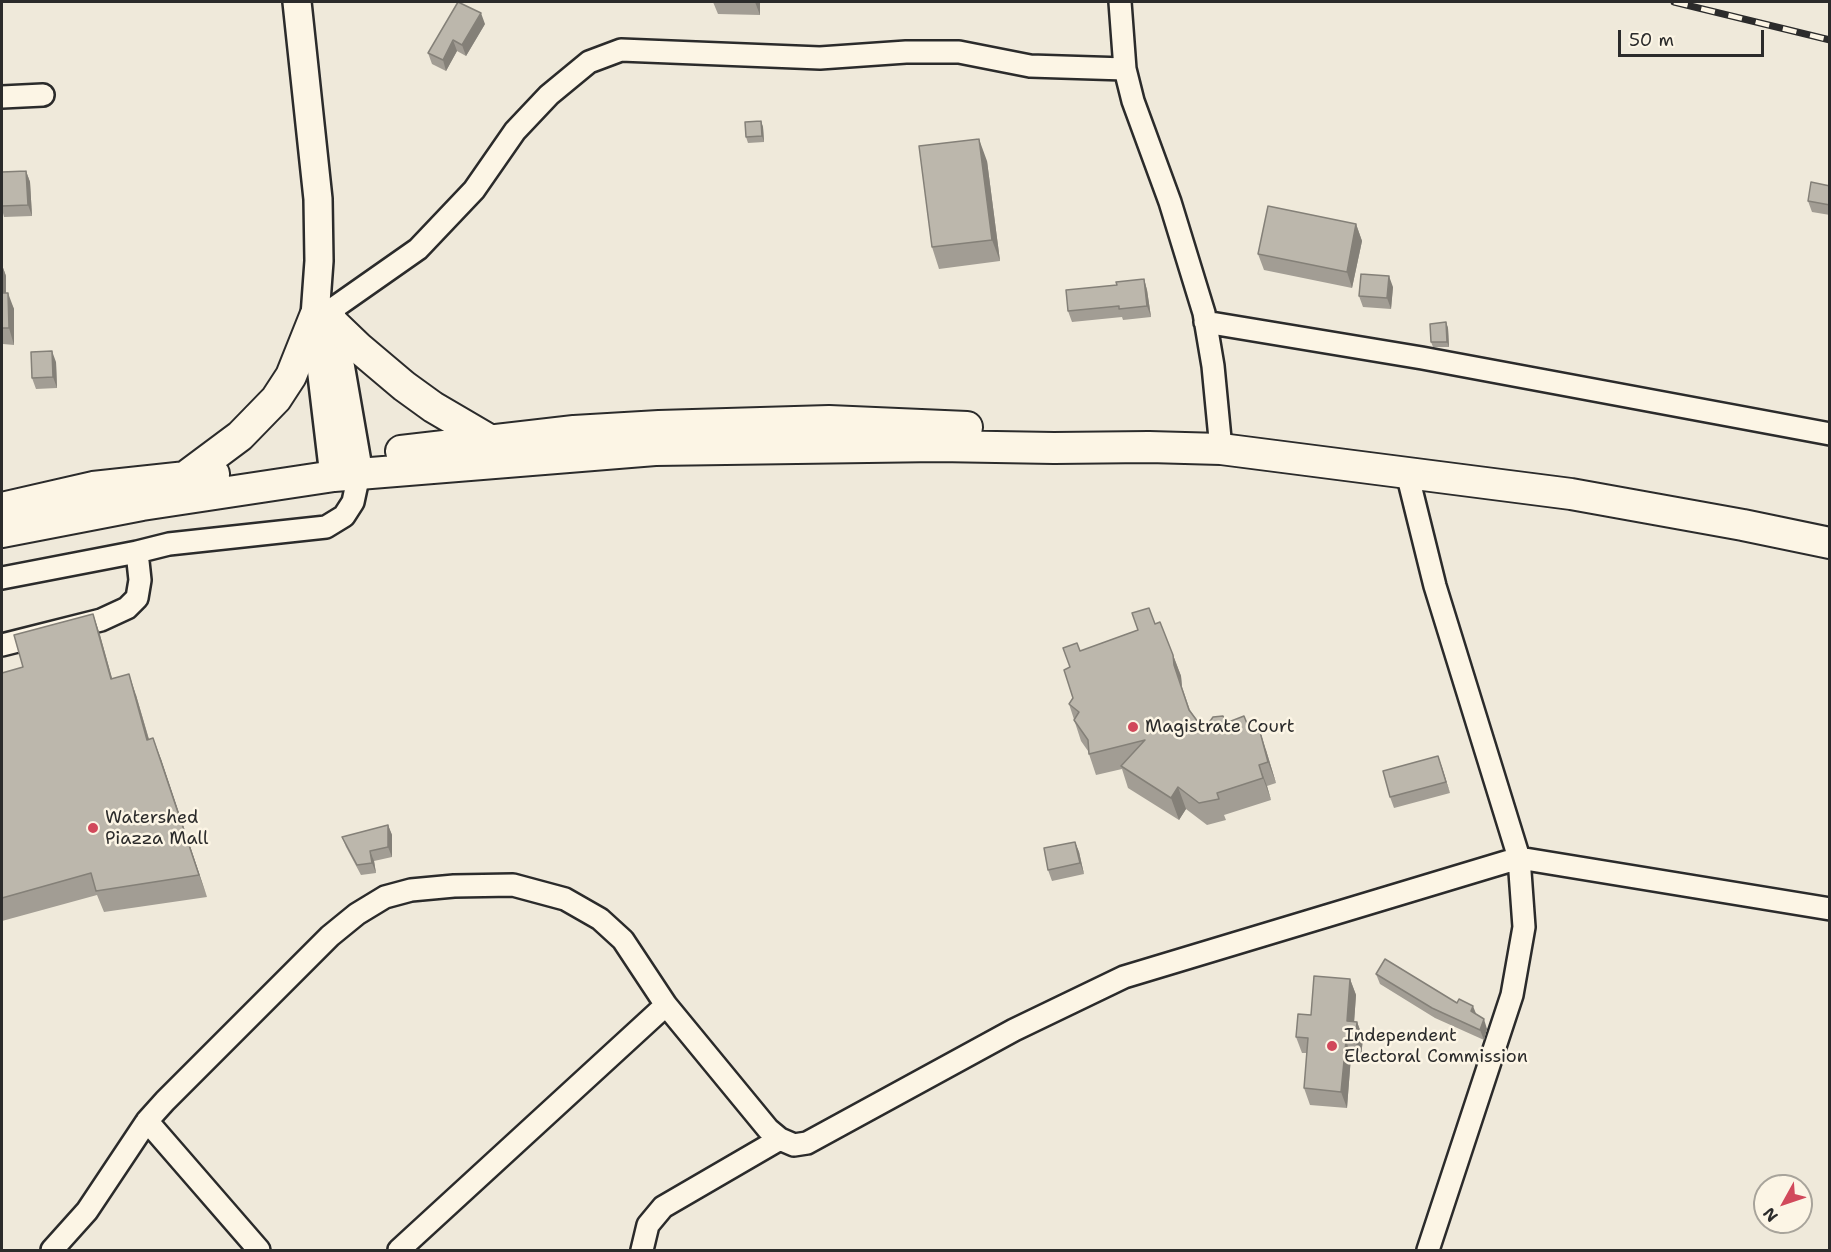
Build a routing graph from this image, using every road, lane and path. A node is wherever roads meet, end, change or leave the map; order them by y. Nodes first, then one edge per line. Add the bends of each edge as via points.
1 (297, 2) edge
2 (1120, 2) edge
3 (1125, 69) junction
4 (44, 95) dead end
5 (2, 97) edge
6 (326, 317) junction
7 (1205, 321) junction
8 (1830, 434) edge
9 (491, 441) junction
10 (1149, 447) junction
11 (1221, 449) junction
12 (346, 466) junction
13 (1407, 473) junction
14 (182, 478) junction
15 (2, 507) edge
16 (2, 532) edge
17 (1830, 543) edge
18 (137, 552) junction
19 (2, 578) edge
20 (2, 645) edge
21 (1519, 858) junction
22 (1830, 909) edge
23 (666, 1005) junction
24 (147, 1121) junction
25 (780, 1139) junction
26 (52, 1251) edge
27 (259, 1251) edge
28 (399, 1251) edge
29 (642, 1251) edge
30 (1428, 1251) edge

1 - 6 main road
2 - 3 street
3 - 6 street via 1030,66 960,52 820,58 621,50 589,62 549,94 515,131 474,190 418,249
3 - 7 street
4 - 5 street
6 - 9 highway via 404,386
6 - 12 main road
6 - 14 highway via 276,399 240,436
7 - 8 street
7 - 11 street
9 - 10 highway via 574,431 829,421 1047,430
9 - 12 highway
10 - 11 highway
10 - 12 highway via 655,450
11 - 13 highway
12 - 14 highway
12 - 16 highway
12 - 18 street via 353,502 344,516 326,527 169,544
13 - 17 highway via 1571,494
13 - 21 street via 1435,586
14 - 15 highway via 93,488
18 - 19 street
18 - 20 street via 140,580 136,598 127,608 101,620
21 - 22 street
21 - 25 street via 1124,977 1014,1030 807,1143 794,1145
21 - 30 street via 1524,927 1512,995
23 - 24 street via 623,940 600,919 564,899 513,885 411,890 385,897 330,936
23 - 25 street
23 - 28 street
24 - 26 street via 87,1211
24 - 27 street
25 - 29 street via 663,1207 648,1225

